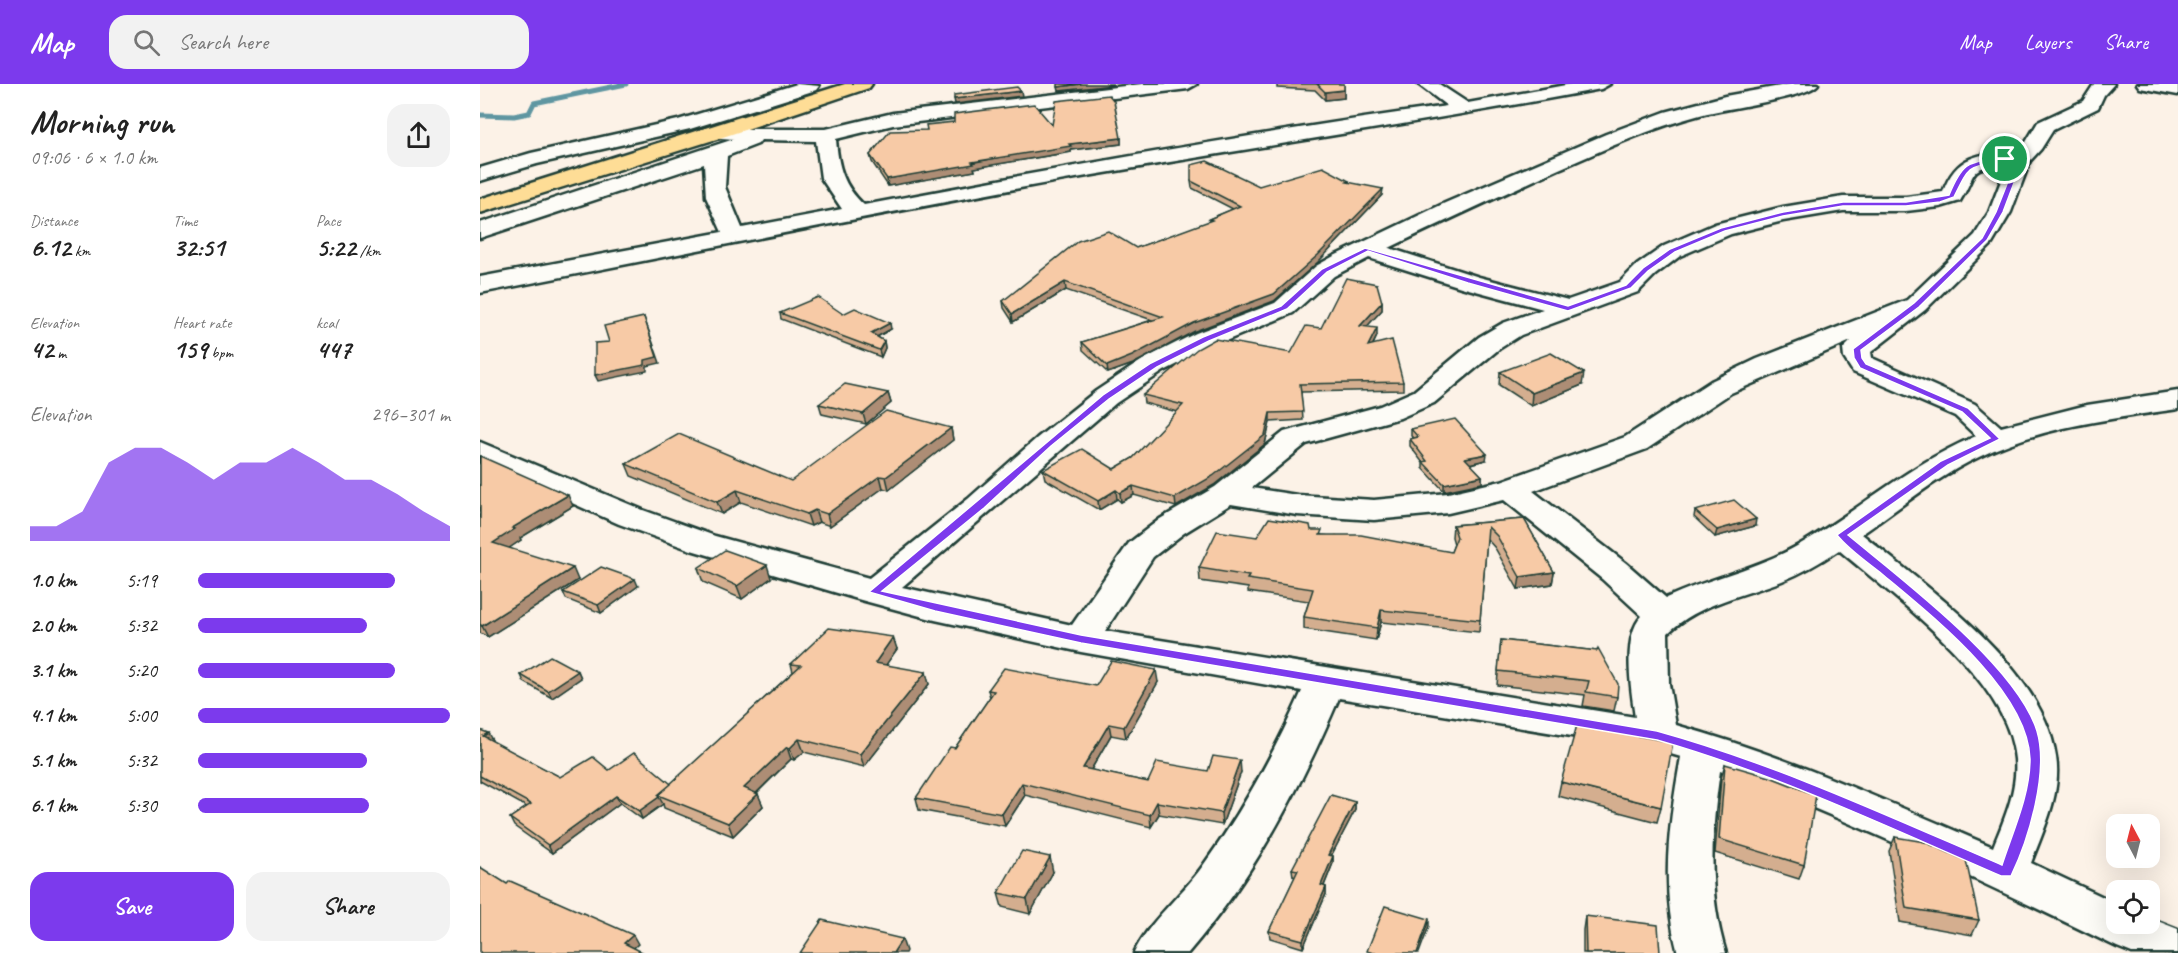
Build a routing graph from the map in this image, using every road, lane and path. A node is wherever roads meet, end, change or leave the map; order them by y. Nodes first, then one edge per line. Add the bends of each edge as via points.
1 (863, 84) edge
2 (1188, 84) edge
3 (1427, 84) edge
4 (1601, 84) edge
5 (1809, 84) edge
6 (2105, 84) edge
7 (2146, 84) edge
8 (812, 85) edge
9 (2178, 89) edge
10 (1465, 109) junction
11 (772, 113) junction
12 (826, 135) junction
13 (716, 143) junction
14 (2020, 159) junction
15 (480, 175) edge
16 (480, 206) edge
17 (859, 212) junction
18 (480, 231) edge
19 (736, 237) junction
20 (1367, 249) junction
21 (480, 285) edge
22 (1916, 305) junction
23 (1568, 308) junction
24 (2178, 400) edge
25 (1996, 439) junction
26 (480, 451) edge
27 (1510, 489) junction
28 (1226, 494) junction
29 (1842, 535) junction
30 (874, 592) junction
31 (1663, 615) junction
32 (1081, 639) junction
33 (1326, 682) junction
34 (1657, 735) junction
35 (1703, 748) junction
36 (2006, 872) junction
37 (1708, 950) edge
38 (2178, 950) edge
39 (1158, 953) edge

1 - 11 highway
2 - 12 street via 893,119
3 - 10 street
4 - 10 street
5 - 20 street via 1672,116 1613,138
6 - 14 street via 2095,93 2091,104 2045,126
7 - 9 street
8 - 11 street
8 - 15 street via 683,125 531,159
10 - 17 street via 1305,133
11 - 13 highway
12 - 13 street via 763,135
12 - 17 street via 831,180 842,199
13 - 16 highway
13 - 18 street
13 - 19 street via 712,183 722,213
14 - 22 street via 2000,212 1984,239
14 - 23 street via 1972,165 1962,173 1952,196 1940,200 1843,204 1723,229 1672,251 1629,287
17 - 19 street
19 - 21 street
20 - 23 street
20 - 30 street via 1324,271 1284,308 1154,365 1106,397
22 - 25 street via 1857,349 1858,358 1863,366 1965,410
22 - 27 street via 1721,387 1635,443
23 - 28 street via 1512,329 1489,343 1424,397 1390,412 1295,438
24 - 25 street via 2060,418
25 - 29 street via 1945,463
26 - 30 street via 703,543
27 - 28 street via 1448,503 1374,510 1297,505
27 - 31 street
28 - 32 street via 1141,550
29 - 31 street via 1786,566
29 - 36 street via 1930,608 1989,667 2004,683 2031,729 2036,759 2032,796
30 - 32 street
31 - 34 street via 1650,630 1650,684
32 - 33 street
33 - 34 street
33 - 39 street via 1268,801 1224,872
34 - 35 street
35 - 36 street via 1805,786
35 - 37 street via 1690,826 1689,868
36 - 38 street

